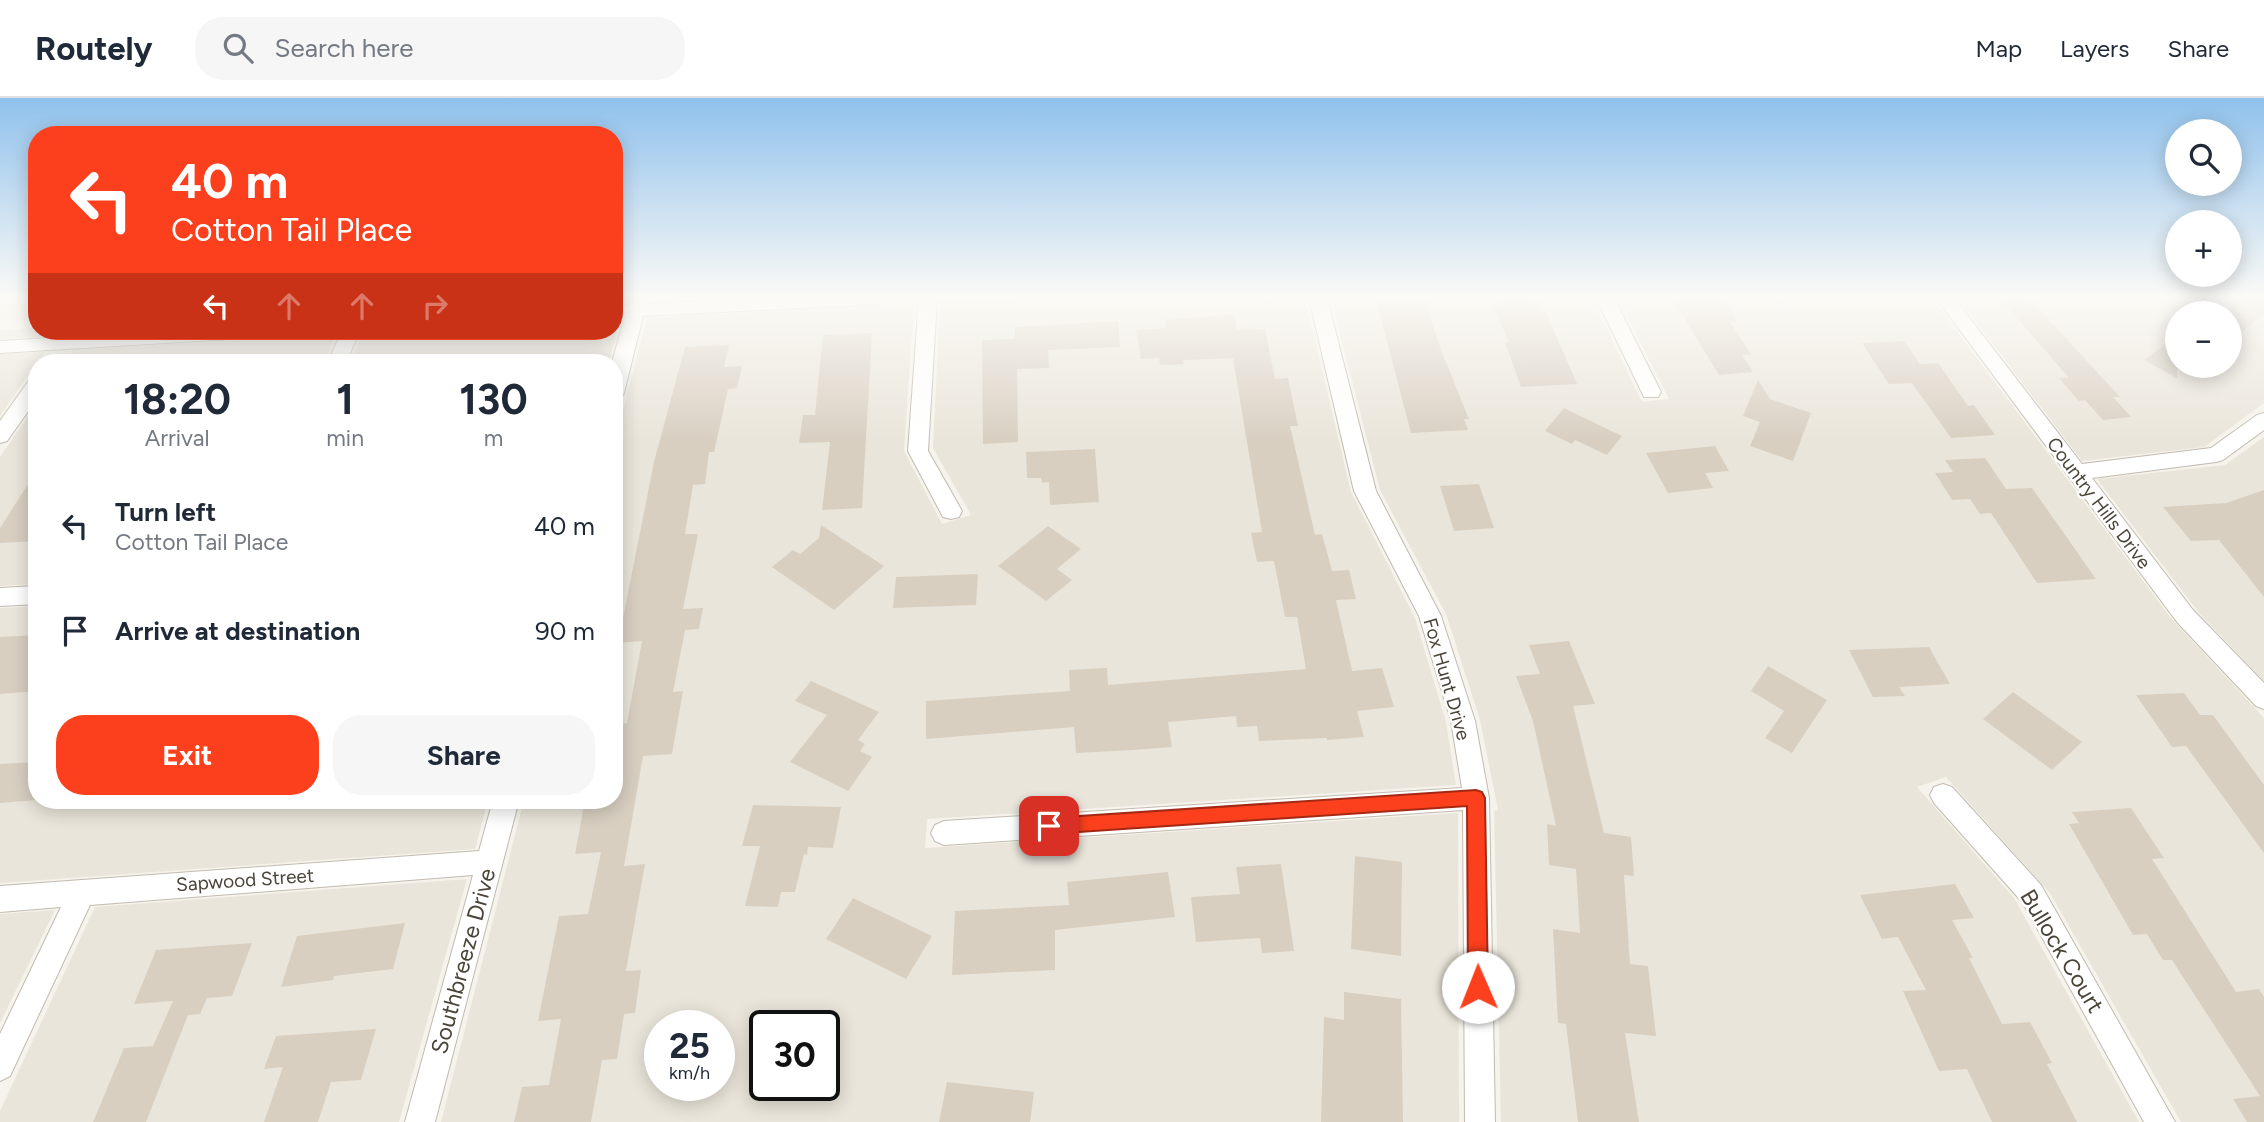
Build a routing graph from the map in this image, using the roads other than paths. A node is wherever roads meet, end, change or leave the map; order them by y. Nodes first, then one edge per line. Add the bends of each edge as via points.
1 (26, 346) edge
2 (925, 346) edge
3 (1330, 346) edge
4 (1628, 346) edge
5 (1981, 346) edge
6 (0, 347) edge
7 (1651, 392) dead end
8 (28, 397) edge
9 (2264, 419) edge
10 (0, 436) edge
11 (2076, 471) junction
12 (951, 511) dead end
13 (28, 595) edge
14 (0, 597) edge
15 (2264, 699) edge
16 (1943, 794) dead end
17 (1476, 798) junction
18 (504, 809) edge
19 (944, 833) dead end
20 (490, 862) junction
21 (82, 892) junction
22 (0, 899) edge
23 (0, 1066) edge
24 (420, 1122) edge
25 (1480, 1122) edge
26 (2160, 1122) edge

1 - 6 street
2 - 12 street via 918,451
3 - 17 street, Fox Hunt Drive via 1365,491 1430,616 1463,721
4 - 7 street
5 - 11 street, Country Hills Drive
8 - 10 street
9 - 11 street via 2216,455
11 - 15 street, Country Hills Drive via 2186,616
13 - 14 street
16 - 26 street, Bullock Court via 2032,894
17 - 19 street
17 - 25 street, Fox Hunt Drive
18 - 20 street, Southbreeze Drive
20 - 21 street, Sapwood Street
20 - 24 street, Southbreeze Drive
21 - 22 street, Sapwood Street
21 - 23 street

